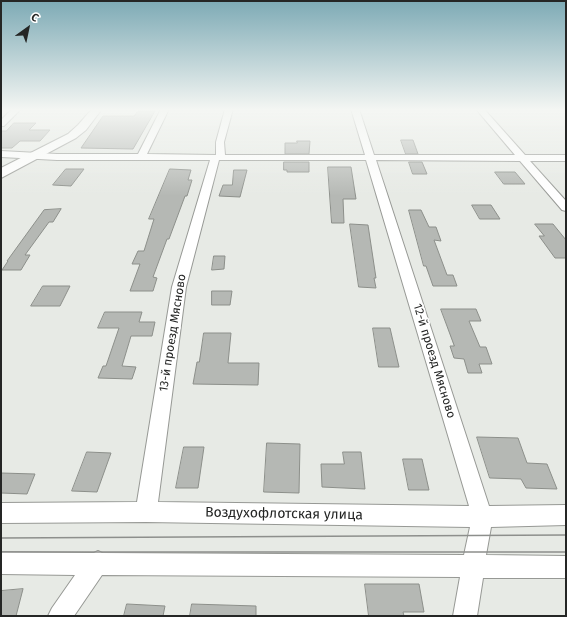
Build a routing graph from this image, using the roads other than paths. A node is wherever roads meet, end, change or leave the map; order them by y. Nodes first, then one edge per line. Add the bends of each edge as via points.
1 (69, 138) edge
2 (151, 138) edge
3 (221, 138) edge
4 (364, 138) edge
5 (505, 138) edge
6 (1, 154) edge
7 (34, 156) junction
8 (522, 157) junction
9 (141, 158) junction
10 (218, 158) junction
11 (371, 158) junction
12 (566, 158) edge
13 (1, 174) edge
14 (566, 208) edge
15 (146, 512) junction
16 (1, 513) edge
17 (566, 515) edge
18 (482, 517) junction
19 (98, 562) junction
20 (1, 563) edge
21 (474, 565) junction
22 (566, 567) edge
23 (60, 616) edge
24 (465, 616) edge

1 - 7 street
2 - 9 street
3 - 10 street, 13-й проезд Мясново
4 - 11 street, 12-й проезд Мясново
5 - 8 street
6 - 7 street
7 - 9 street
7 - 13 street via 9,167
8 - 11 street
8 - 12 street
8 - 14 street
9 - 10 street
10 - 11 street
10 - 15 street, 13-й проезд Мясново via 179,287
11 - 18 street, 12-й проезд Мясново
15 - 16 street, Воздухофлотская улица
15 - 18 street, Воздухофлотская улица
17 - 18 street, Воздухофлотская улица
18 - 21 street, 12-й проезд Мясново
19 - 20 street
19 - 21 street
19 - 23 street
21 - 22 street
21 - 24 street, 12-й проезд Мясново

